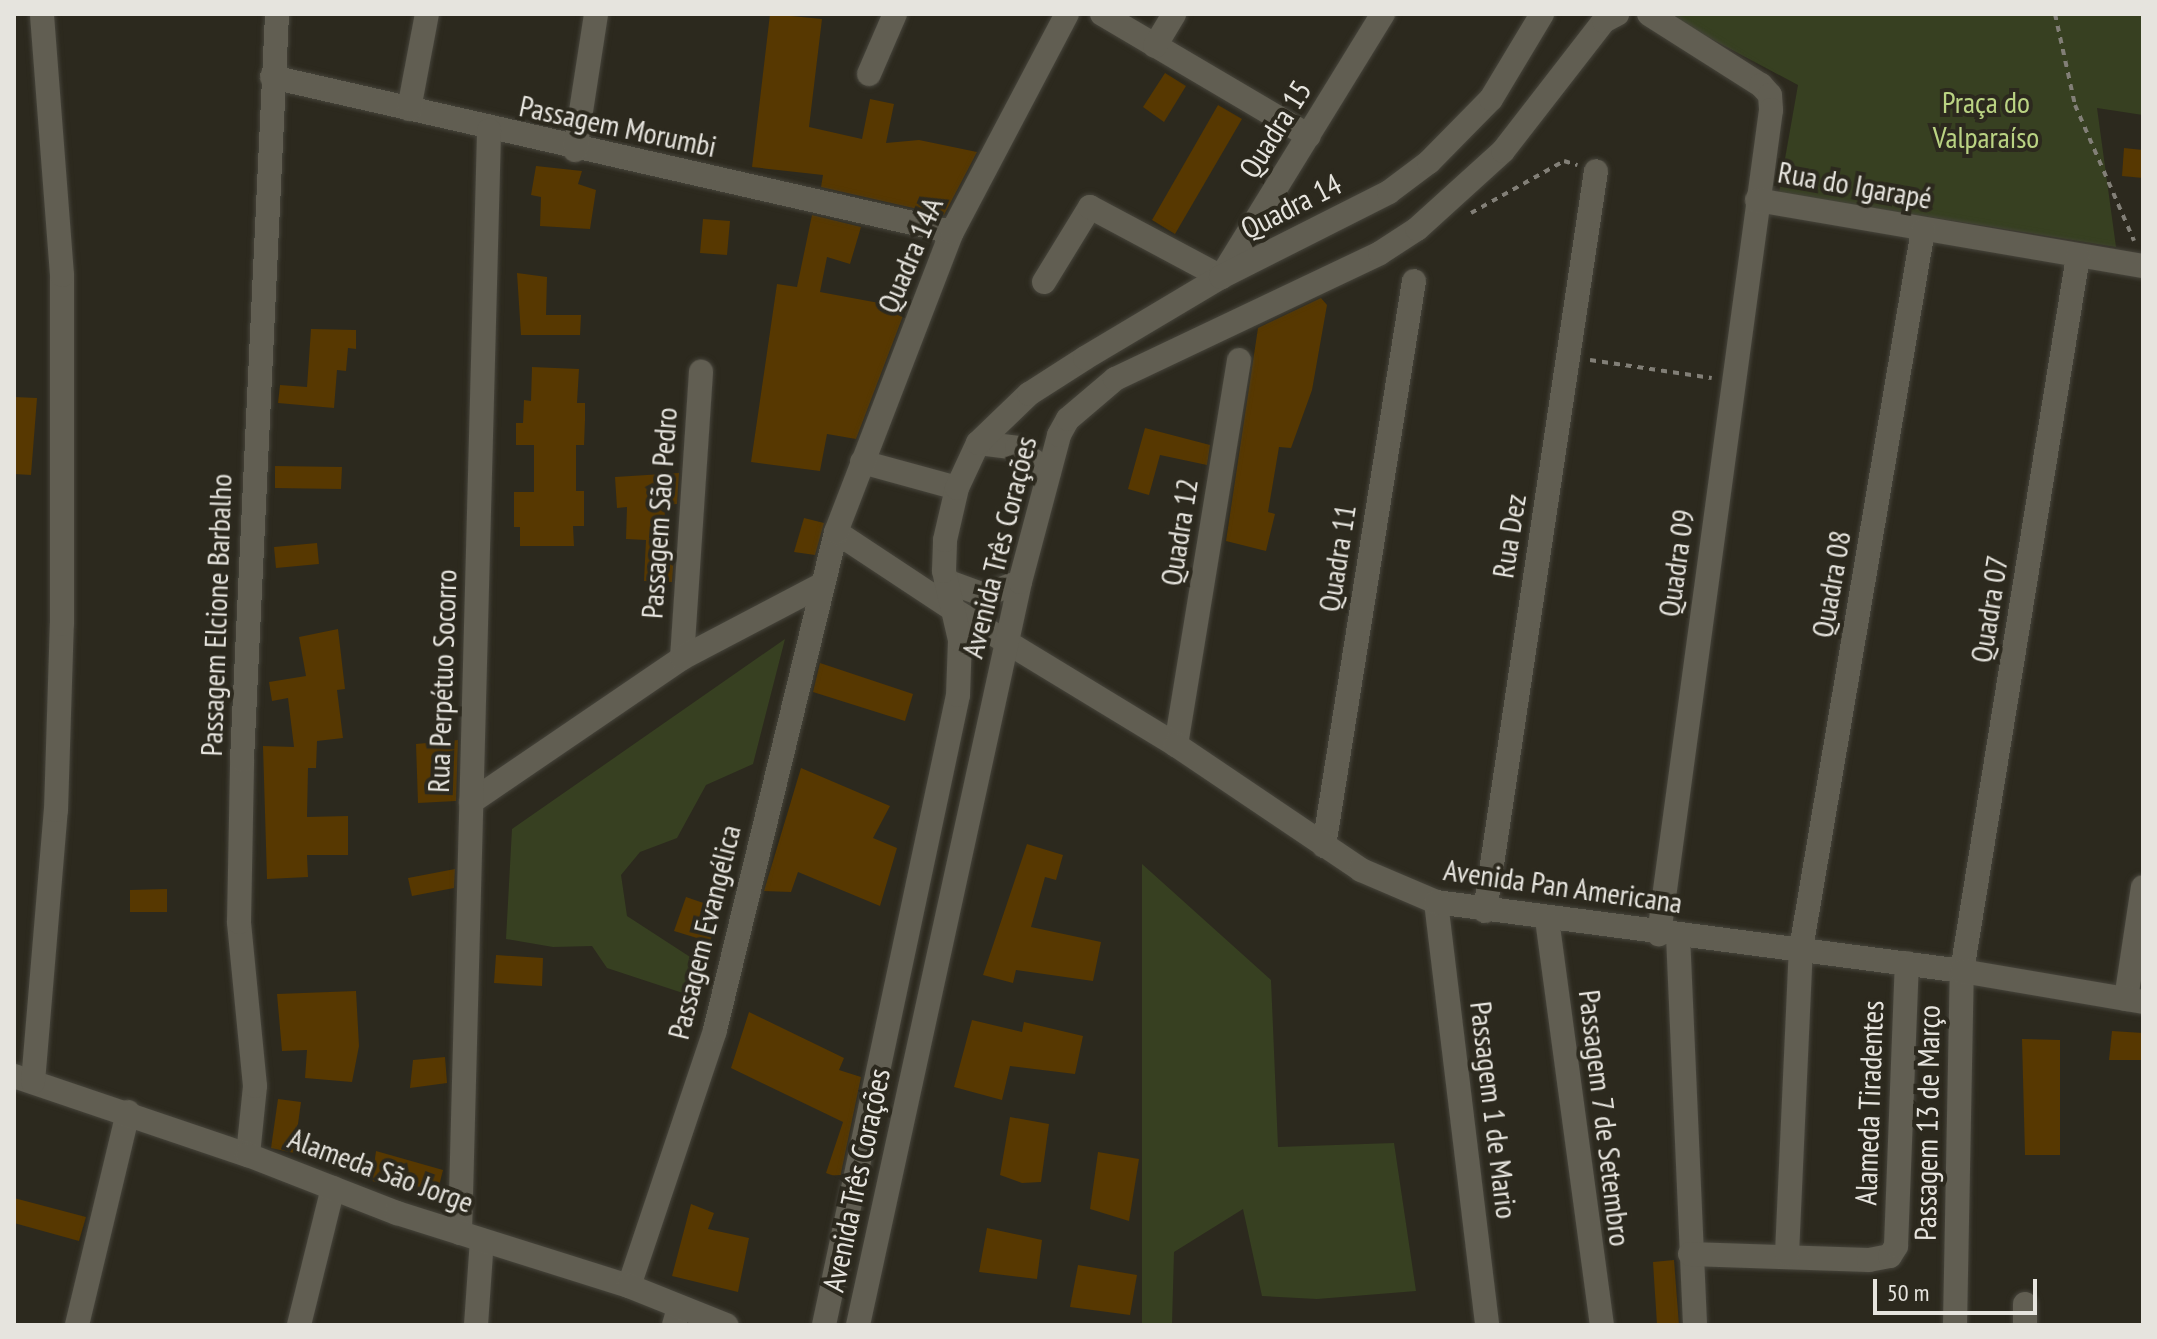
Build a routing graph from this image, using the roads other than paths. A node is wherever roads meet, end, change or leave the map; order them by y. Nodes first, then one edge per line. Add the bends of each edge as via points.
1 (42, 14) edge
2 (277, 14) edge
3 (427, 14) edge
4 (596, 14) edge
5 (895, 14) edge
6 (1067, 14) edge
7 (1102, 14) edge
8 (1174, 14) edge
9 (1383, 14) edge
10 (1542, 14) edge
11 (1649, 14) edge
12 (1603, 16) edge
13 (1155, 46) junction
14 (869, 74) dead end
15 (272, 77) junction
16 (409, 109) junction
17 (489, 130) junction
18 (1309, 136) junction
19 (575, 150) junction
20 (1596, 171) road end
21 (1757, 200) junction
22 (1923, 230) junction
23 (952, 232) junction
24 (2078, 256) junction
25 (2140, 256) edge
26 (1221, 277) junction
27 (1414, 281) dead end
28 (1044, 282) dead end
29 (1239, 360) dead end
30 (701, 372) dead end
31 (978, 443) junction
32 (862, 462) junction
33 (1049, 472) junction
34 (957, 488) junction
35 (836, 532) junction
36 (946, 581) junction
37 (1020, 582) junction
38 (819, 586) junction
39 (954, 610) junction
40 (1007, 642) junction
41 (682, 658) junction
42 (1176, 745) junction
43 (471, 802) junction
44 (1324, 846) junction
45 (2143, 887) edge
46 (1436, 902) junction
47 (1485, 911) junction
48 (1547, 919) junction
49 (1672, 941) junction
50 (1801, 949) junction
51 (1907, 963) junction
52 (1962, 971) junction
53 (2135, 1001) edge
54 (24, 1079) edge
55 (128, 1112) junction
56 (248, 1155) junction
57 (333, 1188) junction
58 (471, 1236) junction
59 (1690, 1254) junction
60 (1787, 1254) junction
61 (629, 1286) junction
62 (676, 1316) edge
63 (77, 1325) edge
64 (299, 1325) edge
65 (476, 1325) edge
66 (726, 1325) edge
67 (824, 1325) edge
68 (858, 1325) edge
69 (1487, 1325) edge
70 (1602, 1325) edge
71 (1695, 1325) edge
72 (1955, 1325) edge

1 - 54 street via 62,275 62,624 56,810
2 - 15 street, Passagem Elcione Barbalho
3 - 16 street
4 - 19 street
5 - 14 street
6 - 23 street, Quadra 14A
7 - 13 street
8 - 13 street
9 - 18 street, Quadra 15
10 - 26 street, Quadra 14 via 1491,99 1429,162 1389,192
11 - 21 street, Rua do Igarapé via 1770,95
12 - 33 street, Avenida Três Corações via 1503,151 1436,214 1380,253 1115,379 1068,419
13 - 18 street
15 - 16 street, Passagem Morumbi
15 - 56 street, Passagem Elcione Barbalho via 242,760 239,922 255,1086
16 - 17 street, Passagem Morumbi
17 - 19 street, Passagem Morumbi
17 - 43 street, Rua Perpétuo Socorro
18 - 26 street, Quadra 15
19 - 23 street, Passagem Morumbi
20 - 47 street, Rua Dez
21 - 22 street, Rua do Igarapé
21 - 49 street, Quadra 09
22 - 24 street, Rua do Igarapé
22 - 50 street, Quadra 08
23 - 32 street, Quadra 14A
24 - 25 street, Rua do Igarapé
24 - 52 street, Quadra 07
26 - 28 street, Quadra 14 via 1090,207
26 - 31 street, Avenida Três Corações via 1029,394
27 - 44 street, Quadra 11
29 - 42 street, Quadra 12
30 - 41 street, Passagem São Pedro
31 - 33 street via 1017,448
31 - 34 street, Avenida Três Corações
32 - 34 street
32 - 35 street, Quadra 14A
33 - 37 street, Avenida Três Corações
34 - 36 street, Avenida Três Corações via 945,540
35 - 38 street, Passagem Evangélica
35 - 39 street, Avenida Pan Americana
36 - 37 street via 984,595
36 - 39 street, Avenida Três Corações
37 - 40 street, Avenida Três Corações
38 - 41 street
38 - 61 street, Passagem Evangélica via 715,1030
39 - 40 street, Avenida Pan Americana
39 - 67 street, Avenida Três Corações via 961,658 958,695
40 - 42 street, Avenida Pan Americana
40 - 68 street, Avenida Três Corações
41 - 43 street
42 - 44 street, Avenida Pan Americana
43 - 58 street, Rua Perpétuo Socorro
44 - 46 street, Avenida Pan Americana via 1397,889
45 - 53 street
46 - 47 street, Avenida Pan Americana
46 - 69 street, Passagem 1 de Mario
47 - 48 street, Avenida Pan Americana
48 - 49 street, Avenida Pan Americana
48 - 70 street, Passagem 7 de Setembro
49 - 50 street, Avenida Pan Americana
49 - 59 street, Quadra 09
50 - 51 street, Avenida Pan Americana
50 - 60 street, Quadra 08
51 - 52 street, Avenida Pan Americana
51 - 60 street, Alameda Tiradentes via 1896,1246 1890,1256 1869,1260
52 - 53 street, Avenida Pan Americana
52 - 72 street, Passagem 13 de Março
54 - 55 street, Alameda São Jorge
55 - 56 street, Alameda São Jorge
55 - 63 street
56 - 57 street, Alameda São Jorge
57 - 58 street, Alameda São Jorge
57 - 64 street
58 - 61 street, Alameda São Jorge
58 - 65 street, Rua Perpétuo Socorro
59 - 60 street
59 - 71 street, Quadra 09
61 - 62 street, Alameda São Jorge
62 - 66 street, Alameda São Jorge

